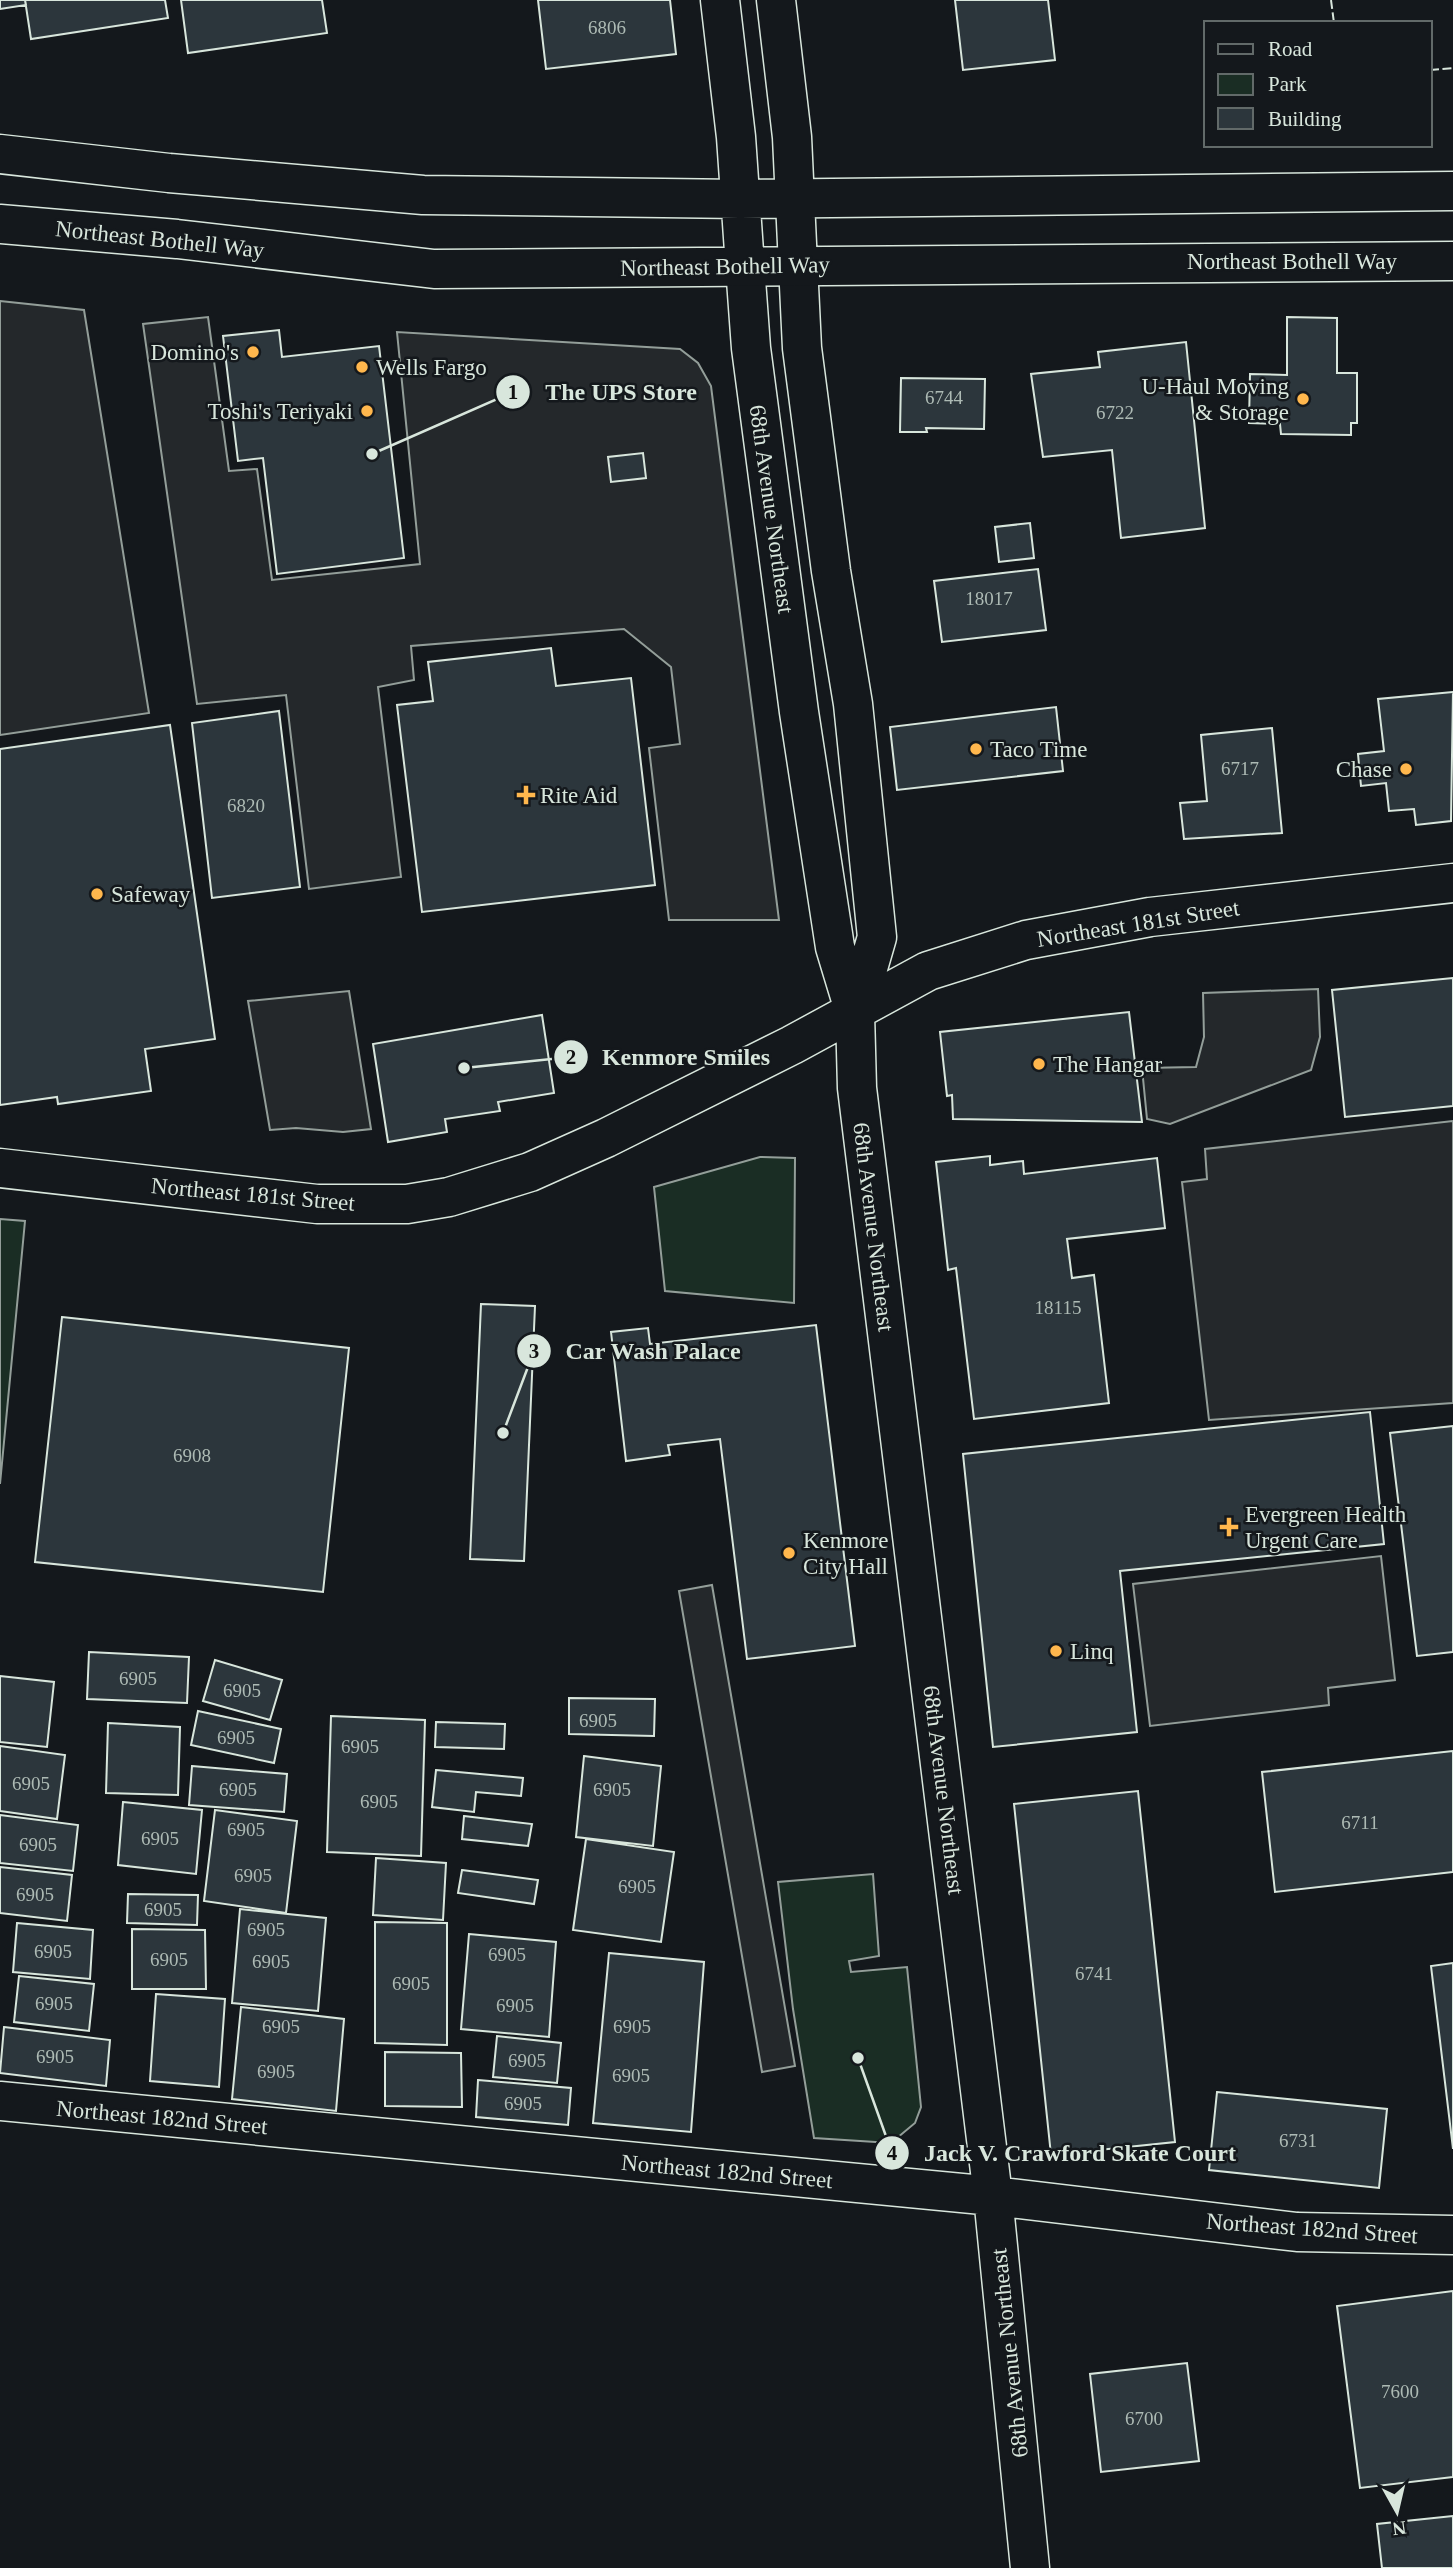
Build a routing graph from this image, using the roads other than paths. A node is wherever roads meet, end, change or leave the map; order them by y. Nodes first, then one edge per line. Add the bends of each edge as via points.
1 (720, 0) edge
2 (776, 0) edge
3 (0, 153) edge
4 (1453, 191) edge
5 (795, 198) junction
6 (740, 199) junction
7 (0, 224) edge
8 (1453, 261) edge
9 (798, 265) junction
10 (745, 266) junction
11 (1453, 883) edge
12 (855, 1013) junction
13 (0, 1168) edge
14 (0, 2101) edge
15 (993, 2196) junction
16 (1453, 2235) edge
17 (1030, 2568) edge

1 - 6 street, 68th Avenue Northeast
2 - 5 street, 68th Avenue Northeast
3 - 6 street via 423,195
4 - 5 street
5 - 6 street
5 - 9 street, 68th Avenue Northeast
6 - 10 street, 68th Avenue Northeast
7 - 10 street, Northeast Bothell Way via 434,269
8 - 9 street, Northeast Bothell Way
9 - 10 street, Northeast Bothell Way
9 - 12 street, 68th Avenue Northeast via 802,348 853,704 877,937
10 - 12 street, 68th Avenue Northeast via 751,348 799,712 835,947
11 - 12 street, Northeast 181st Street via 1150,917 1026,940 928,971
12 - 13 street, Northeast 181st Street via 606,1138 530,1172 449,1197 407,1204 317,1204
12 - 15 street, 68th Avenue Northeast via 857,1088
14 - 15 street, Northeast 182nd Street
15 - 16 street, Northeast 182nd Street via 1297,2232
15 - 17 street, 68th Avenue Northeast

